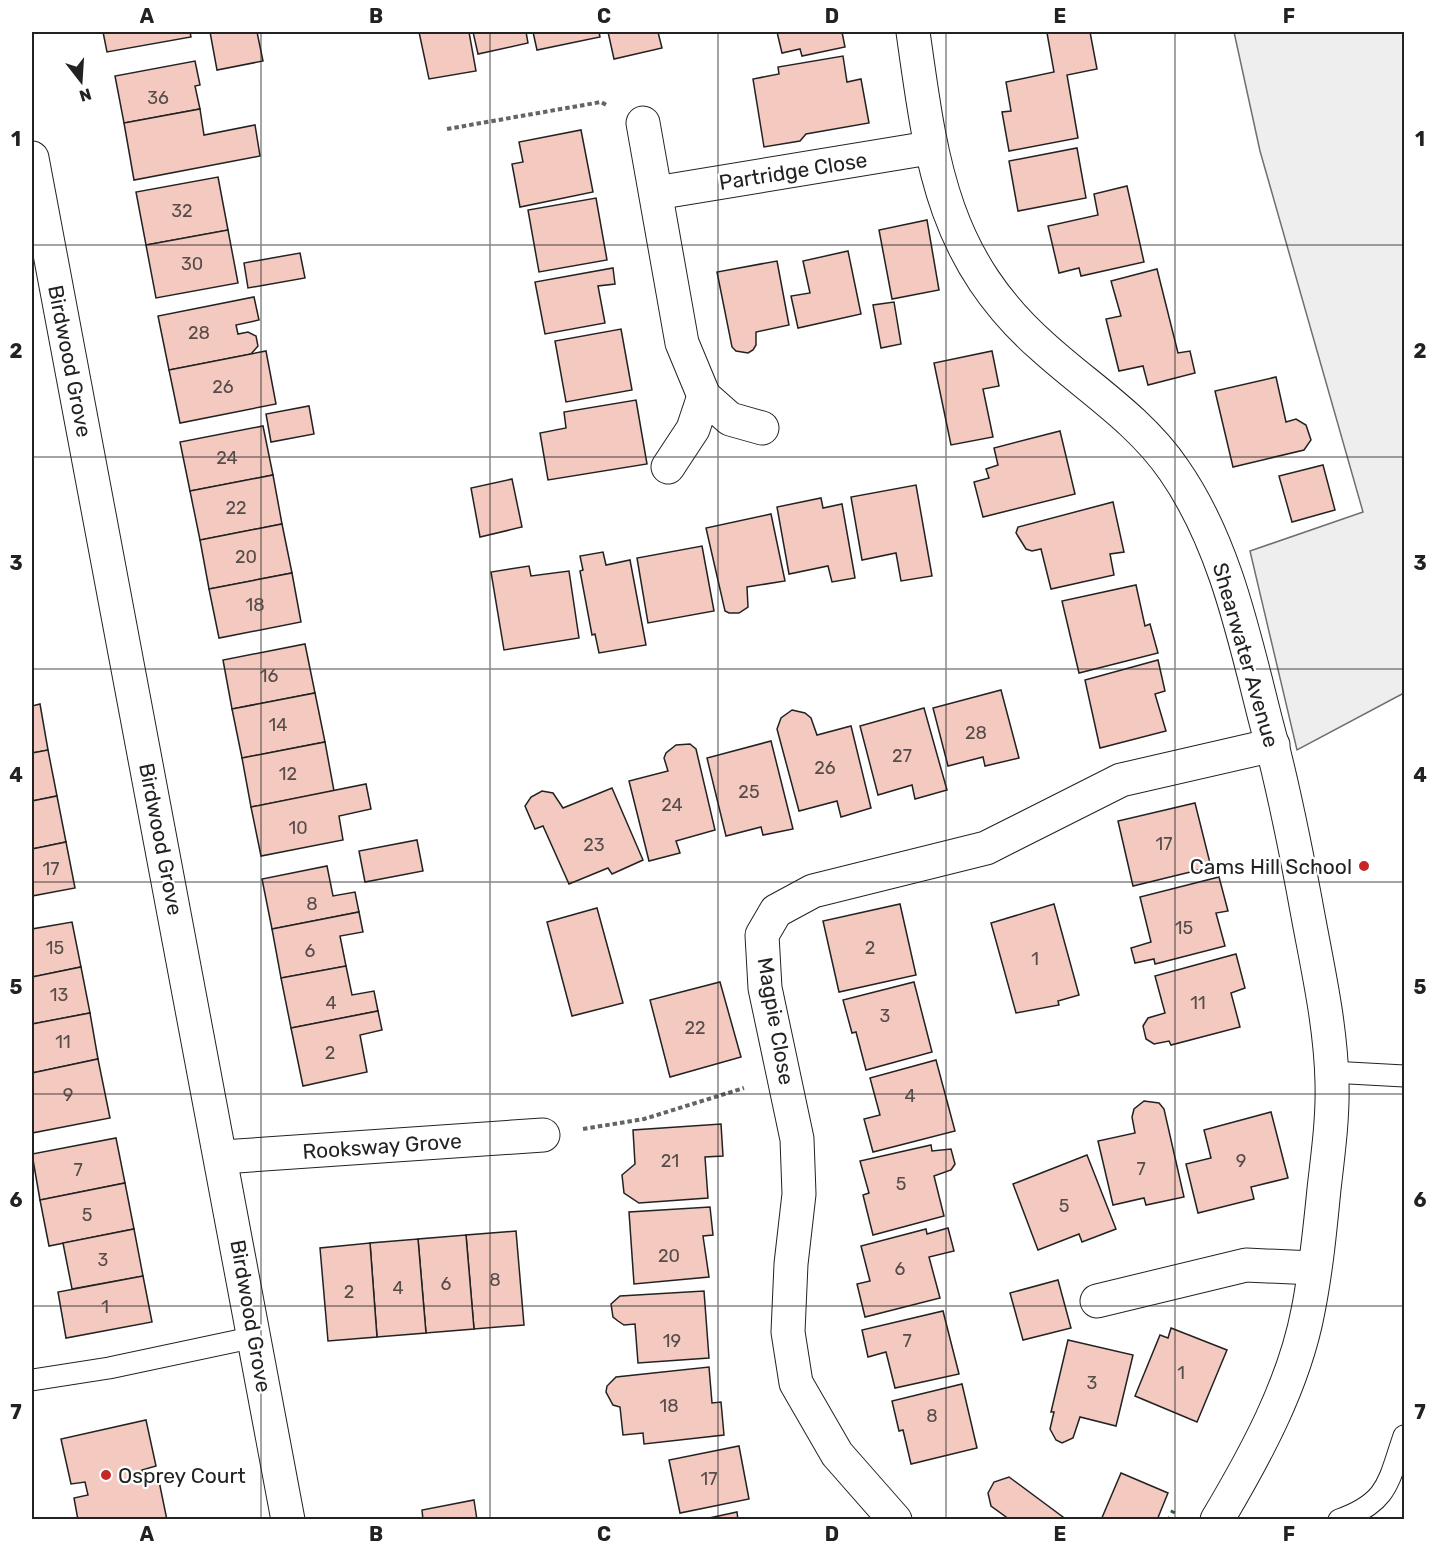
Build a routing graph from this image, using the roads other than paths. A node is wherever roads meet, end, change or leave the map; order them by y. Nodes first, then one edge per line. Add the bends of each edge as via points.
1 (913, 32) edge
2 (644, 123) road end
3 (929, 148) junction
4 (32, 158) edge
5 (656, 193) junction
6 (704, 396) junction
7 (762, 428) dead end
8 (668, 468) dead end
9 (1273, 746) junction
10 (1331, 1072) junction
11 (1404, 1076) edge
12 (543, 1135) road end
13 (222, 1157) junction
14 (1314, 1268) junction
15 (1097, 1301) dead end
16 (255, 1337) junction
17 (32, 1380) edge
18 (1404, 1436) edge
19 (288, 1520) edge
20 (895, 1520) edge
21 (1217, 1520) edge
22 (1339, 1520) edge

1 - 3 street, Shearwater Avenue
2 - 5 street
3 - 5 street, Partridge Close
3 - 9 street, Shearwater Avenue via 951,219 979,276 1014,321 1135,424 1174,469 1207,528 1238,613
4 - 13 street, Birdwood Grove
5 - 6 street via 682,343
6 - 7 street via 730,419
6 - 8 street via 693,429
9 - 10 street, Shearwater Avenue via 1322,988
9 - 20 street, Magpie Close via 1121,780 986,848 813,891 776,911 762,935 765,988 797,1138 799,1194 788,1332 796,1383 837,1454
10 - 11 lane
10 - 14 street, Shearwater Avenue via 1329,1147
12 - 13 street, Rooksway Grove
13 - 16 street, Birdwood Grove
14 - 15 street via 1246,1265
14 - 21 street, Shearwater Avenue via 1308,1314 1286,1384 1249,1466
16 - 17 lane
16 - 19 street, Birdwood Grove
18 - 22 lane via 1386,1489 1365,1511

